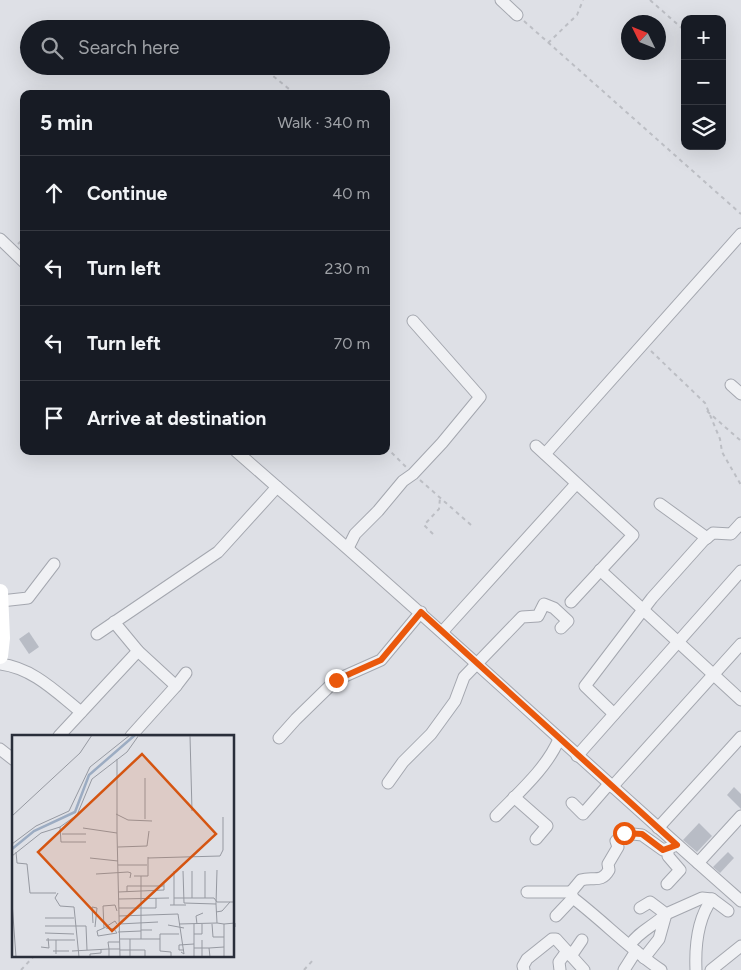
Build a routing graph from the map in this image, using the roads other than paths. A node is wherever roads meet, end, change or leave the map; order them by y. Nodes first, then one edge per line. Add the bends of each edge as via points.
1 (501, 0) edge
2 (517, 15) road end
3 (741, 234) edge
4 (0, 239) edge
5 (20, 258) edge
6 (413, 322) dead end
7 (731, 385) dead end
8 (741, 394) edge
9 (536, 446) dead end
10 (545, 454) junction
11 (241, 455) edge
12 (576, 484) junction
13 (277, 487) junction
14 (660, 504) dead end
15 (741, 523) edge
16 (706, 538) junction
17 (348, 548) junction
18 (54, 564) dead end
19 (600, 570) junction
20 (741, 571) edge
21 (1, 596) edge
22 (572, 602) dead end
23 (644, 610) junction
24 (421, 612) junction
25 (114, 622) junction
26 (562, 628) dead end
27 (443, 631) junction
28 (96, 634) dead end
29 (678, 642) junction
30 (741, 644) edge
31 (138, 651) junction
32 (0, 656) edge
33 (0, 664) edge
34 (478, 664) junction
35 (186, 673) dead end
36 (714, 675) junction
37 (176, 686) junction
38 (741, 700) edge
39 (81, 712) junction
40 (614, 714) junction
41 (60, 735) edge
42 (132, 735) edge
43 (741, 737) edge
44 (279, 738) dead end
45 (558, 739) junction
46 (0, 749) edge
47 (577, 756) junction
48 (12, 758) edge
49 (388, 783) dead end
50 (611, 786) junction
51 (514, 797) junction
52 (572, 803) dead end
53 (496, 816) dead end
54 (741, 816) edge
55 (658, 828) junction
56 (536, 839) dead end
57 (673, 848) junction
58 (698, 864) junction
59 (667, 884) dead end
60 (527, 892) dead end
61 (572, 895) junction
62 (740, 898) edge
63 (712, 899) junction
64 (640, 908) dead end
65 (728, 911) dead end
66 (666, 914) junction
67 (556, 916) dead end
68 (582, 940) dead end
69 (741, 946) edge
70 (636, 952) junction
71 (569, 953) junction
72 (524, 970) edge
73 (560, 970) edge
74 (584, 970) edge
75 (624, 970) edge
76 (661, 970) edge
77 (696, 970) edge
78 (711, 970) edge

1 - 2 street
3 - 10 street
4 - 5 street
6 - 17 street via 480,397 355,534
7 - 8 street
9 - 10 street
10 - 12 street
11 - 13 street
12 - 19 street via 633,535
12 - 27 street
13 - 17 street
13 - 25 street via 218,552
14 - 16 street
15 - 16 street via 731,534 713,534
16 - 23 street
17 - 24 street
18 - 21 street via 28,598
19 - 22 street
19 - 23 street
20 - 29 street
21 - 32 street
23 - 29 street
23 - 40 street via 585,686
24 - 27 street
24 - 44 street via 381,660 336,680
25 - 28 street
25 - 31 street
26 - 34 street via 568,621 554,608 544,604 538,616 522,617
27 - 34 street
29 - 36 street
29 - 40 street
30 - 36 street
31 - 37 street
31 - 39 street
33 - 39 street via 12,665 36,676
34 - 45 street
34 - 49 street via 464,677 455,702
35 - 37 street
36 - 38 street
36 - 50 street
37 - 42 street
39 - 41 street
40 - 47 street
43 - 55 street
45 - 47 street
45 - 51 street via 554,751
46 - 48 street
47 - 50 street
50 - 52 street via 583,814
50 - 55 street
51 - 53 street
51 - 56 street via 547,826
54 - 58 street
55 - 57 street
57 - 58 street
57 - 59 street via 668,856 680,870
57 - 61 street via 663,850 642,834 624,833 616,841 618,847 608,864 607,874 596,881 581,880
58 - 62 street
60 - 61 street
61 - 67 street
61 - 70 street
63 - 65 street
63 - 66 street via 702,898
63 - 77 street via 701,924
64 - 66 street via 650,902
66 - 70 street via 640,932
66 - 70 street via 659,939
68 - 71 street
69 - 78 street
70 - 75 street
70 - 76 street
71 - 72 street via 556,939 552,939 527,959
71 - 73 street via 559,962
71 - 74 street

